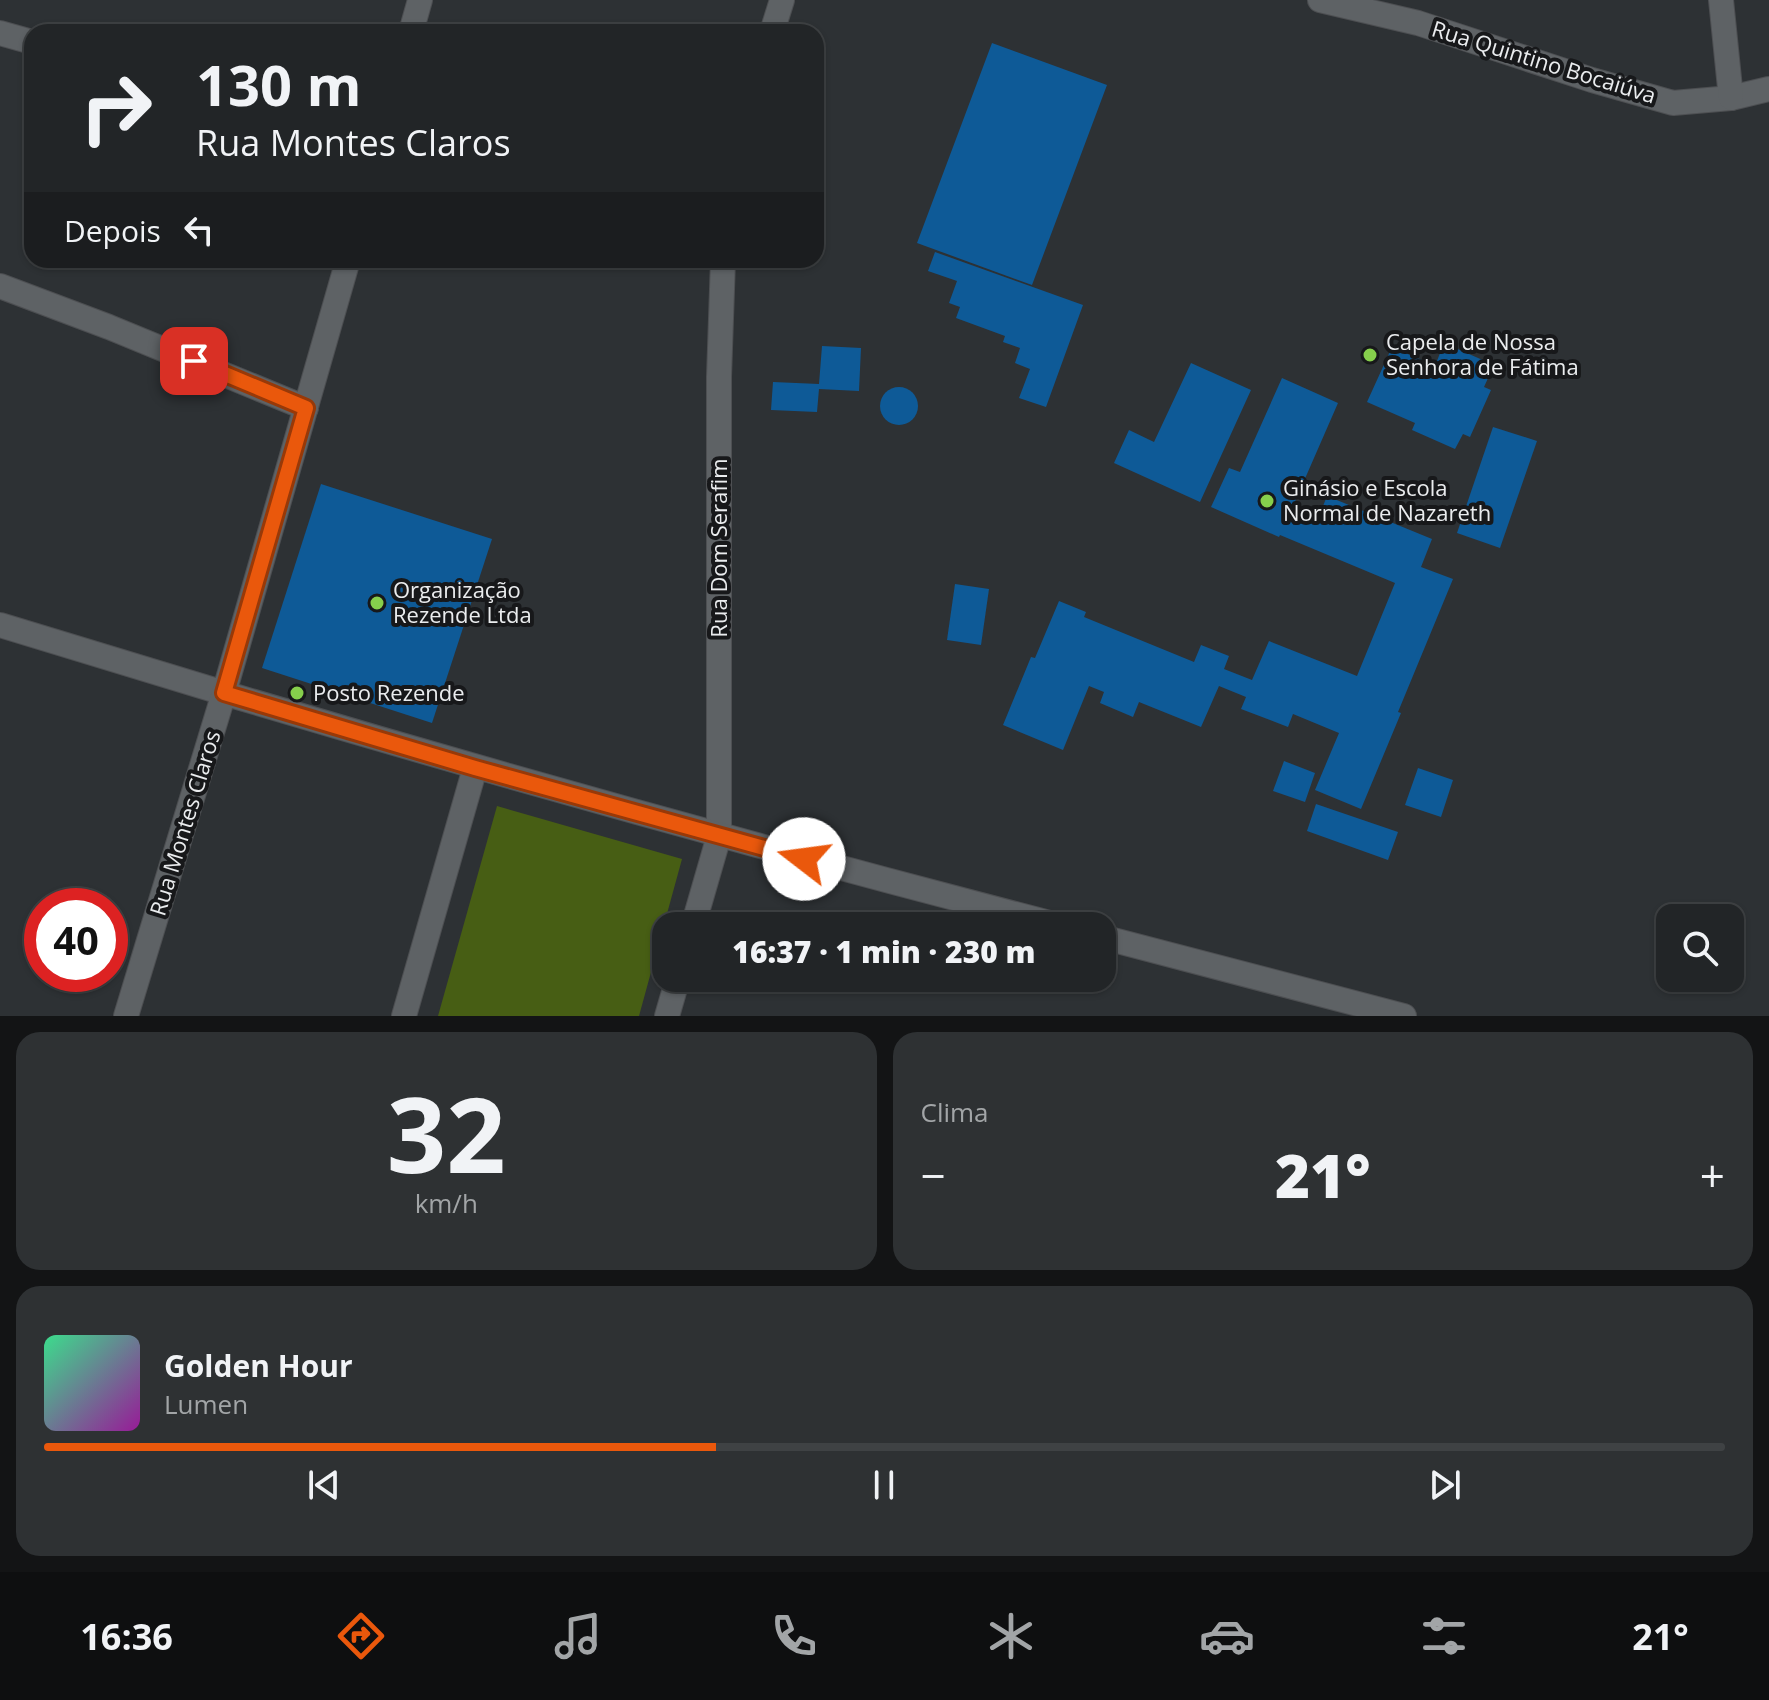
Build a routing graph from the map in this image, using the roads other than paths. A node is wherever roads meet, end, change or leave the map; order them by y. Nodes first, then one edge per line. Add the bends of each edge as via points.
1 (420, 0) edge
2 (782, 0) edge
3 (1320, 0) edge
4 (1721, 0) edge
5 (1420, 11) edge
6 (413, 24) edge
7 (774, 24) edge
8 (0, 33) edge
9 (24, 40) edge
10 (1769, 89) edge
11 (1731, 98) junction
12 (346, 268) edge
13 (723, 268) edge
14 (0, 286) edge
15 (306, 408) junction
16 (0, 625) edge
17 (224, 693) junction
18 (475, 768) junction
19 (719, 836) junction
20 (697, 912) edge
21 (1008, 912) edge
22 (1116, 941) edge
23 (674, 992) edge
24 (126, 1016) edge
25 (404, 1016) edge
26 (667, 1016) edge
27 (1404, 1016) edge

1 - 6 street
2 - 7 street
3 - 5 street, Rua Quintino Bocaiúva
4 - 11 street
5 - 11 street, Rua Quintino Bocaiúva via 1592,80 1673,103
8 - 9 street
10 - 11 street, Rua Quintino Bocaiúva
12 - 15 street, Rua Montes Claros
13 - 19 street, Rua Dom Serafim
14 - 15 street
15 - 17 street, Rua Montes Claros
16 - 17 street
17 - 18 street
17 - 24 street, Rua Montes Claros
18 - 19 street
18 - 25 street
19 - 20 street, Rua Dom Serafim
19 - 21 street
22 - 27 street
23 - 26 street

